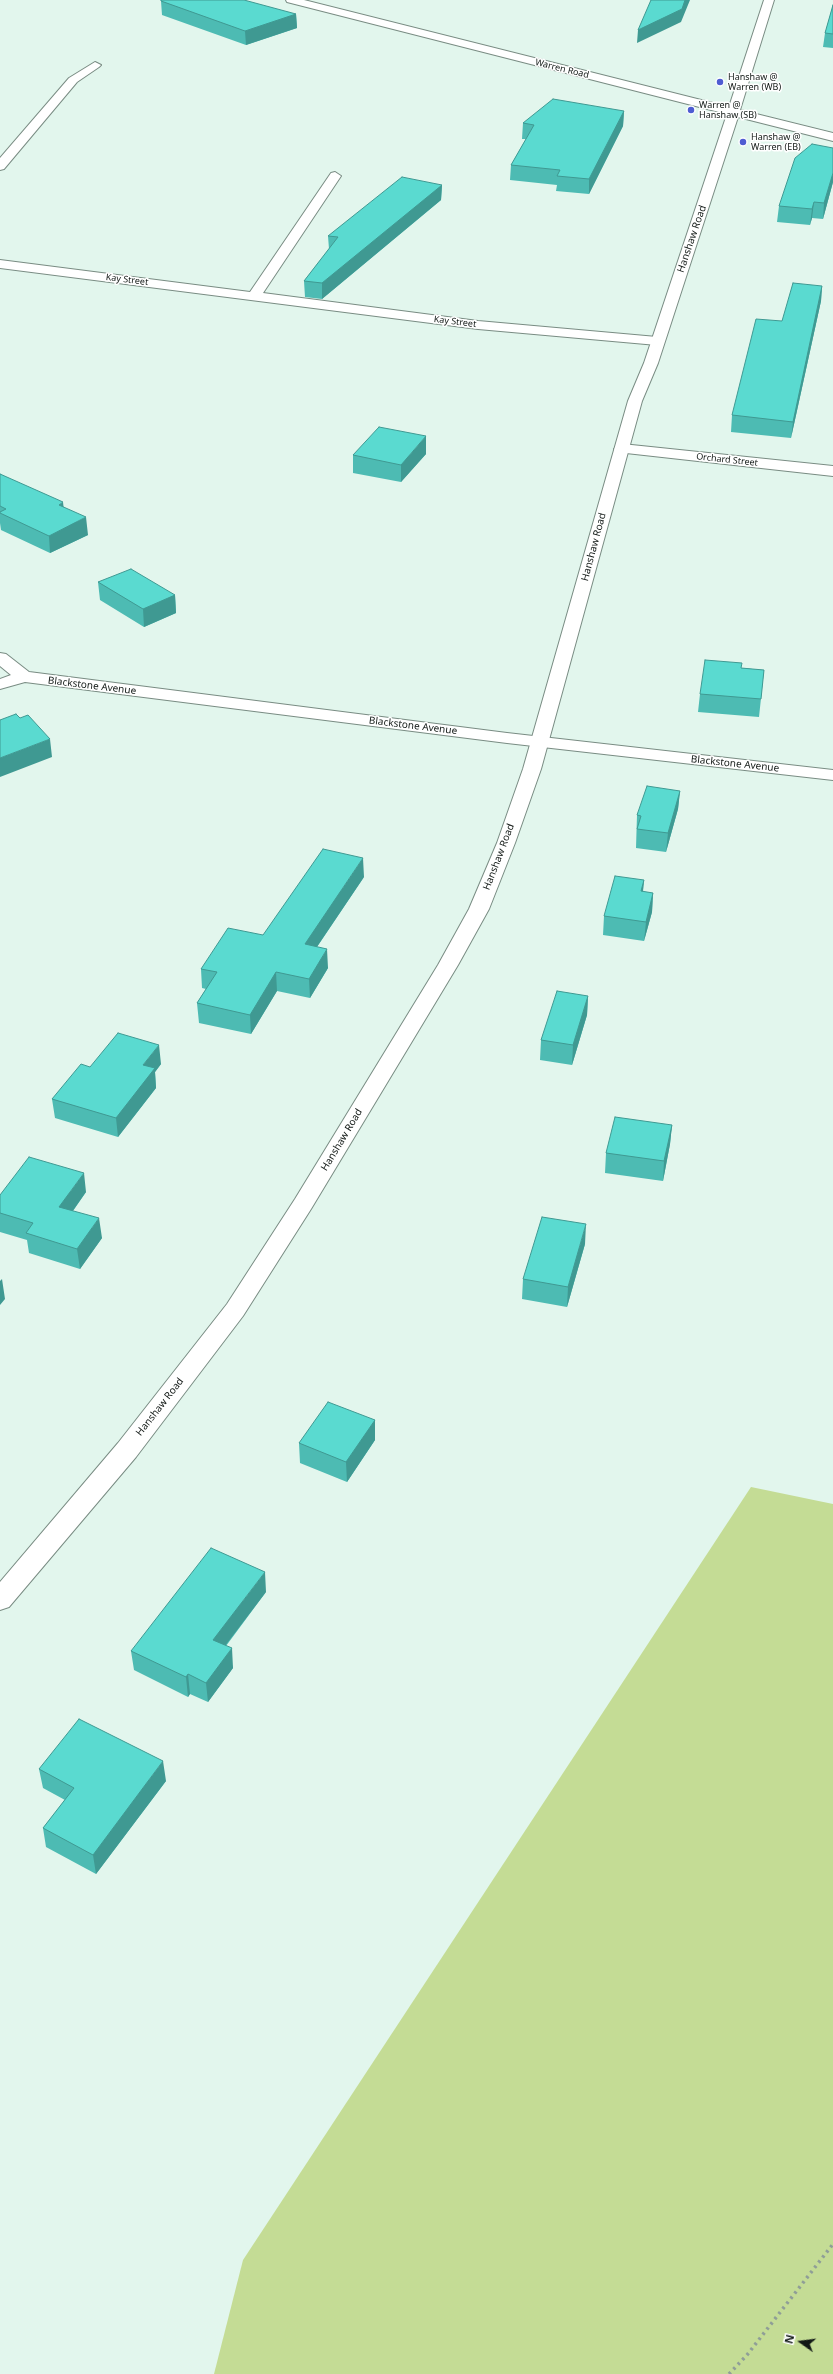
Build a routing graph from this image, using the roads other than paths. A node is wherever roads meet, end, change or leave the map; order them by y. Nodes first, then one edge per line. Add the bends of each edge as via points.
1 (291, 0) edge
2 (769, 0) edge
3 (95, 64) dead end
4 (732, 113) junction
5 (833, 137) edge
6 (0, 166) edge
7 (335, 176) dead end
8 (0, 264) edge
9 (254, 296) junction
10 (657, 341) junction
11 (622, 450) junction
12 (833, 471) edge
13 (0, 658) edge
14 (24, 677) junction
15 (0, 684) edge
16 (539, 742) junction
17 (833, 775) edge
18 (0, 1600) edge

1 - 4 street, Warren Road
2 - 4 street, Hanshaw Road
3 - 6 street via 73,80
4 - 5 street, Warren Road
4 - 10 street, Hanshaw Road via 713,178
7 - 9 street
8 - 9 street, Kay Street
9 - 10 street, Kay Street via 478,325
10 - 11 street, Hanshaw Road via 651,364 635,401
11 - 12 street, Orchard Street
11 - 16 street, Hanshaw Road
13 - 14 street
14 - 15 street
14 - 16 street, Blackstone Avenue
16 - 17 street, Blackstone Avenue
16 - 18 street, Hanshaw Road via 506,842 479,909 448,965 303,1204 235,1310 127,1450

